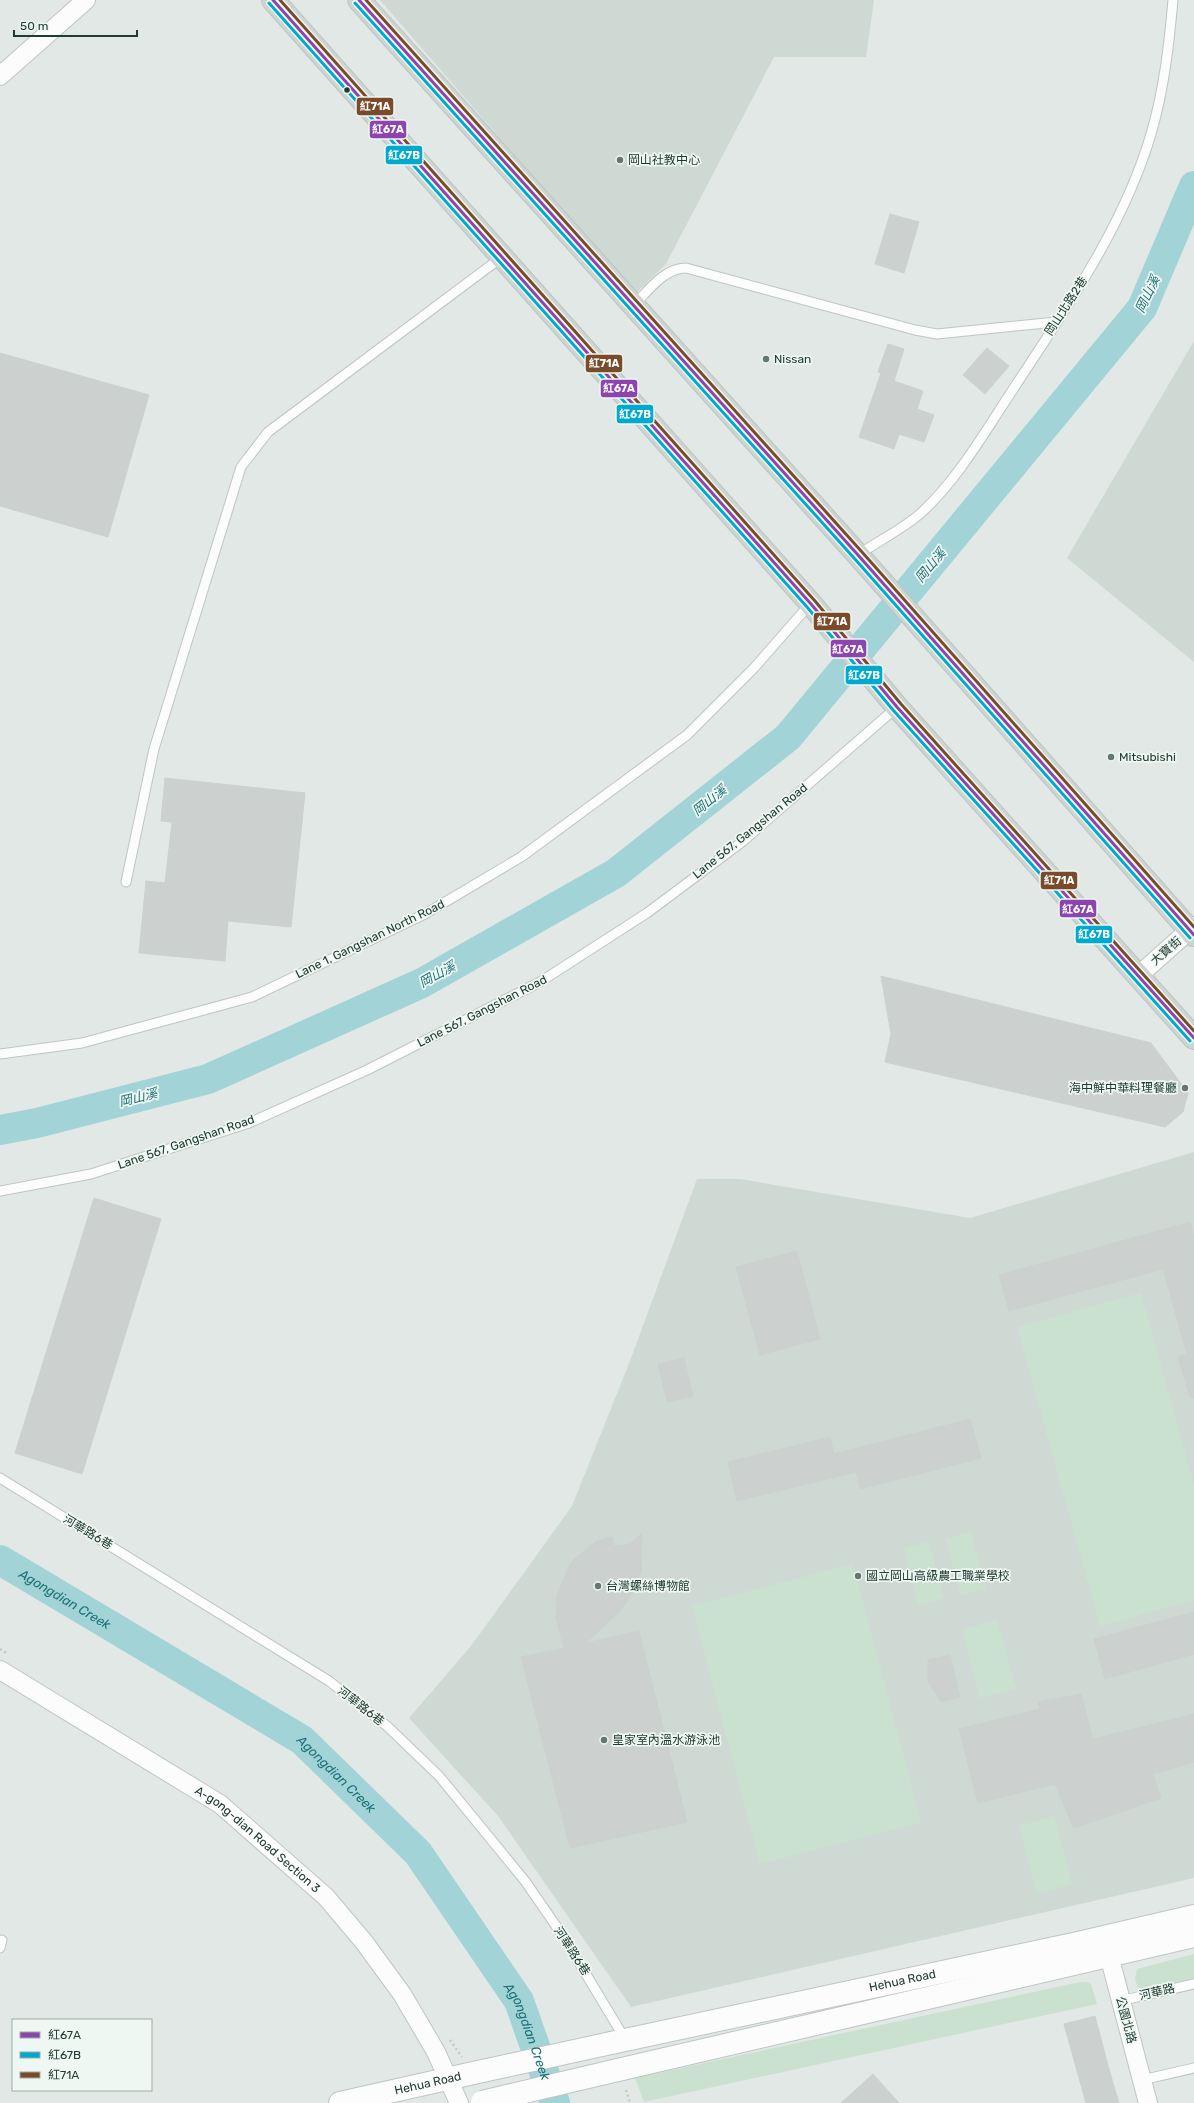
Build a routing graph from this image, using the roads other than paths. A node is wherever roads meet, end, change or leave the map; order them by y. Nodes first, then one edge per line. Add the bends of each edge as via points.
1 (86, 0) edge
2 (273, 0) edge
3 (359, 0) edge
4 (1173, 0) edge
5 (0, 76) edge
6 (502, 258) junction
7 (634, 305) junction
8 (1056, 322) junction
9 (858, 555) junction
10 (815, 610) junction
11 (894, 702) junction
12 (126, 882) dead end
13 (1193, 930) edge
14 (1138, 976) junction
15 (1194, 1038) edge
16 (0, 1054) edge
17 (0, 1191) edge
18 (0, 1478) edge
19 (0, 1670) edge
20 (1194, 1916) edge
21 (1194, 1936) edge
22 (1107, 1947) junction
23 (1194, 1984) edge
24 (1120, 2001) junction
25 (618, 2041) junction
26 (1194, 2068) edge
27 (448, 2079) junction
28 (1142, 2080) junction
29 (477, 2102) edge
30 (340, 2103) edge
31 (446, 2103) edge
32 (459, 2103) edge
33 (1148, 2103) edge

1 - 5 street
2 - 6 main road
3 - 7 main road
4 - 8 lane, 岡山北路2巷 via 1167,63 1151,133 1139,167 1126,201 1095,262
6 - 10 main road
6 - 12 lane via 268,432 241,467 154,749
7 - 8 lane via 667,273 675,268 686,268 937,334
7 - 9 main road
8 - 9 lane, 岡山北路2巷 via 972,452 937,497 920,514
9 - 13 main road via 956,669
10 - 11 main road
10 - 16 lane, Lane 1, Gangshan North Road via 687,735 521,857 425,914 252,997 82,1043
11 - 14 main road
11 - 17 lane, Lane 567, Gangshan Road via 742,842 647,913 540,982 367,1070 249,1122 91,1174
13 - 14 street, 大寶街
14 - 15 main road
18 - 25 lane, 河華路6巷 via 329,1680 387,1726 439,1776 525,1881 564,1936
19 - 27 street, A-gong-dian Road Section 3 via 220,1804 326,1897 364,1942 402,1994 436,2052
20 - 22 street, Hehua Road
21 - 22 street, Hehua Road
22 - 24 street, 公園北路
22 - 25 street, Hehua Road
22 - 29 street, Hehua Road, bridge via 624,2080
23 - 24 lane, 河華路
24 - 28 street, 公園北路
25 - 27 street, Hehua Road, bridge
26 - 28 lane
27 - 30 street, Hehua Road
27 - 31 street
27 - 32 street, A-gong-dian Road Section 3
28 - 33 street, 公園北路

